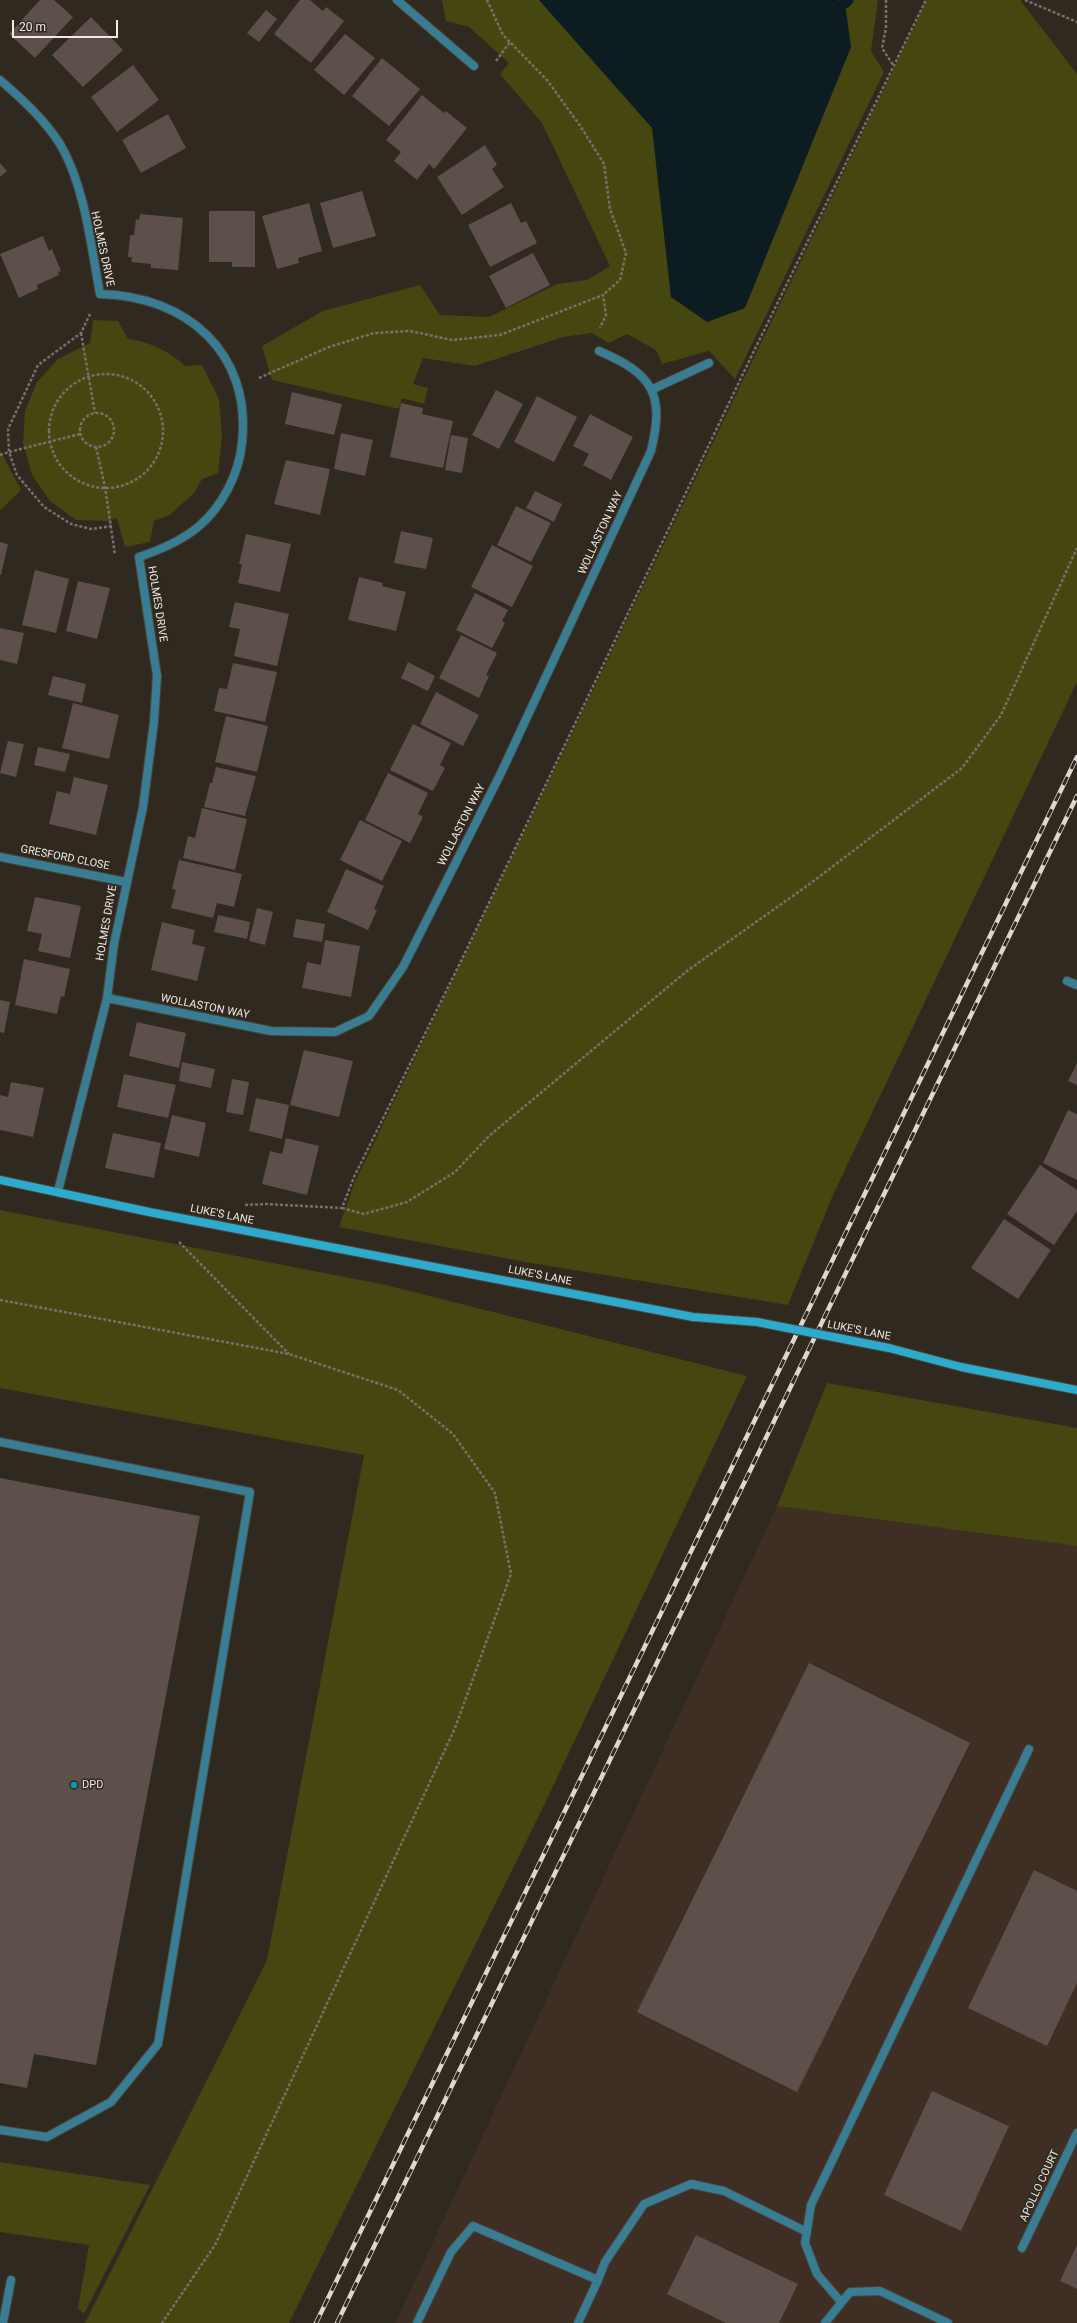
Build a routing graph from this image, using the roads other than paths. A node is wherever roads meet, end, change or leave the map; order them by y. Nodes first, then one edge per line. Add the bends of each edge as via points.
1 (402, 2) edge
2 (474, 66) dead end
3 (0, 80) edge
4 (599, 351) dead end
5 (709, 363) dead end
6 (652, 390) junction
7 (0, 857) edge
8 (126, 882) junction
9 (1067, 981) dead end
10 (1077, 985) edge
11 (107, 998) junction
12 (0, 1180) edge
13 (58, 1191) junction
14 (1077, 1390) edge
15 (0, 1442) edge
16 (1029, 1748) dead end
17 (0, 2130) edge
18 (1077, 2133) edge
19 (807, 2232) junction
20 (1022, 2248) dead end
21 (11, 2280) dead end
22 (598, 2280) junction
23 (841, 2302) junction
24 (3, 2323) edge
25 (417, 2323) edge
26 (578, 2323) edge
27 (825, 2323) edge
28 (948, 2323) edge

1 - 2 street
3 - 8 street, HOLMES DRIVE via 21,97 43,121 60,145 71,168 87,225 100,294 148,300 191,321 206,334 232,369 243,408 241,454 225,493 198,527 175,542 139,557 157,676 143,807
4 - 6 street, WOLLASTON WAY via 627,364 643,376
5 - 6 street
6 - 11 street, WOLLASTON WAY via 657,411 656,432 651,452 501,772 403,967 369,1016 335,1032 272,1031
7 - 8 street, GRESFORD CLOSE
8 - 11 street, HOLMES DRIVE
9 - 10 street
11 - 13 street, HOLMES DRIVE
12 - 13 street, LUKE'S LANE
13 - 14 street, LUKE'S LANE, bridge via 149,1212 693,1317 757,1322 889,1348 961,1367
15 - 17 street via 250,1492 158,2044 111,2102 47,2137
16 - 19 street via 811,2205
18 - 20 street, APOLLO COURT
19 - 22 street via 724,2191 691,2184 644,2204 605,2262
19 - 23 street via 805,2243 818,2274
21 - 24 street
22 - 25 street via 473,2226 451,2252
22 - 26 street
23 - 27 street
23 - 28 street via 850,2292 880,2291

